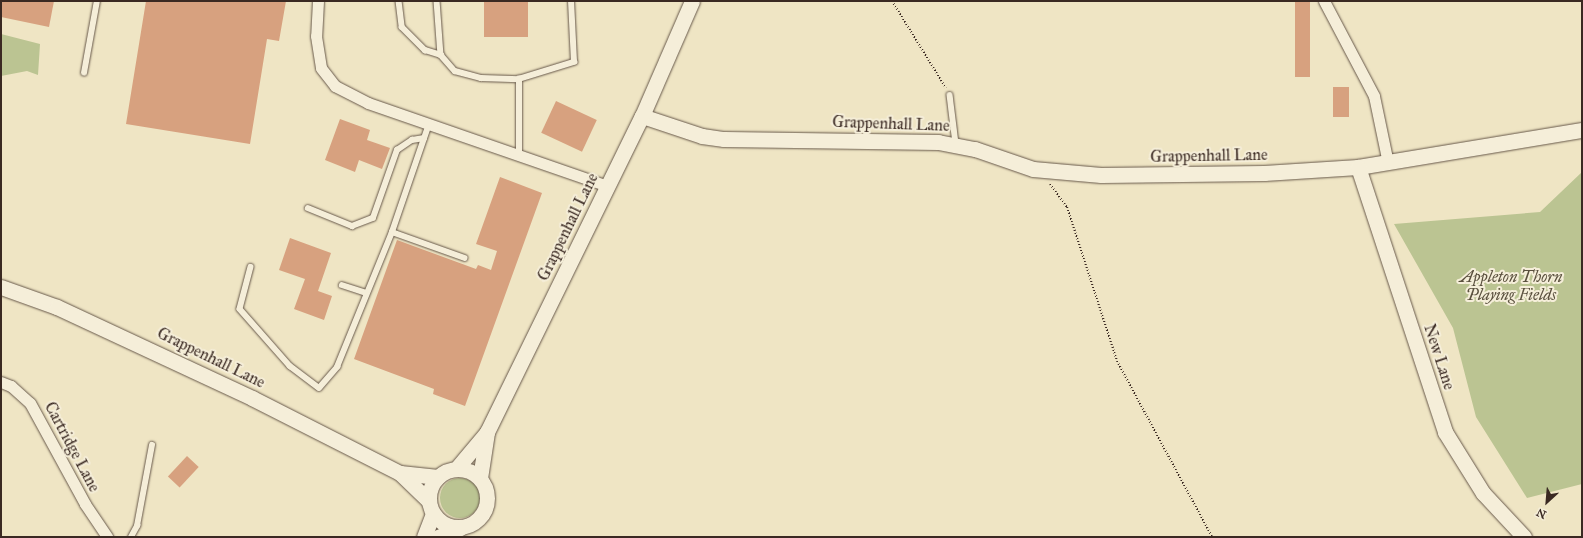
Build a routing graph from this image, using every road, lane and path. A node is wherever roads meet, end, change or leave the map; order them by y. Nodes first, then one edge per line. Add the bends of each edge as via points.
1 (97, 1) edge
2 (318, 1) edge
3 (399, 1) edge
4 (437, 1) edge
5 (571, 1) edge
6 (692, 1) edge
7 (892, 1) edge
8 (1324, 1) edge
9 (441, 55) junction
10 (84, 73) dead end
11 (520, 79) junction
12 (950, 95) joint
13 (642, 116) junction
14 (429, 124) junction
15 (1582, 130) edge
16 (424, 138) junction
17 (956, 144) junction
18 (519, 154) junction
19 (1388, 163) junction
20 (1358, 167) junction
21 (1051, 173) junction
22 (608, 186) junction
23 (308, 208) dead end
24 (392, 232) junction
25 (465, 258) dead end
26 (251, 267) dead end
27 (342, 285) dead end
28 (1, 287) edge
29 (366, 293) junction
30 (1, 382) edge
31 (487, 432) junction
32 (152, 445) dead end
33 (456, 469) junction
34 (400, 473) junction
35 (438, 477) junction
36 (480, 478) junction
37 (431, 507) junction
38 (460, 528) junction
39 (107, 537) edge
40 (131, 537) edge
41 (424, 537) edge
42 (438, 537) edge
43 (1212, 537) edge
44 (1524, 537) edge

1 - 10 lane
2 - 14 street via 316,36 321,68 336,86 368,103
3 - 9 lane via 402,27 425,50
4 - 9 lane
5 - 11 lane via 574,62
6 - 13 main road
7 - 12 path
8 - 19 street via 1374,96
9 - 11 lane via 455,71 481,78
11 - 18 lane
12 - 17 lane
13 - 17 main road, Grappenhall Lane via 702,136 724,139 910,141
13 - 22 main road, Grappenhall Lane
14 - 16 lane
14 - 18 street
15 - 19 main road, Grappenhall Lane
16 - 23 lane via 412,140 397,150 373,218 352,226
16 - 24 lane
17 - 21 main road, Grappenhall Lane
18 - 22 street
19 - 20 main road, Grappenhall Lane
20 - 21 main road, Grappenhall Lane via 1181,175
20 - 44 main road, New Lane via 1445,432 1483,494
21 - 43 path via 1050,186 1067,207 1117,361
22 - 31 main road, Grappenhall Lane
24 - 25 lane
24 - 29 lane
26 - 29 lane via 240,309 290,366 319,388 337,367
27 - 29 lane
28 - 34 main road, Grappenhall Lane via 57,307 132,340
30 - 39 street, Cartridge Lane via 11,386 30,404 85,504
31 - 33 main road, Grappenhall Lane
31 - 36 main road, Grappenhall Lane
32 - 40 lane via 137,526
33 - 35 main road
33 - 36 main road via 469,471
34 - 35 main road, Grappenhall Lane
34 - 37 main road, Grappenhall Lane
35 - 37 main road via 433,484
36 - 38 main road via 485,486 487,505 477,521
37 - 38 main road via 445,524
37 - 41 main road
38 - 42 main road

